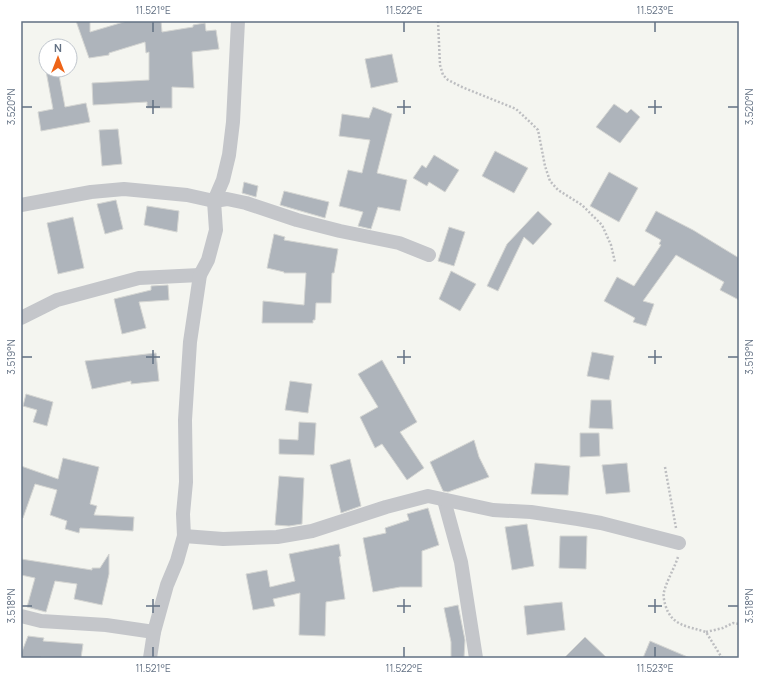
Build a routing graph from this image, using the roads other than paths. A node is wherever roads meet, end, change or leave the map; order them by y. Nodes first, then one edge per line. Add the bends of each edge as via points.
1 (238, 21) edge
2 (214, 202) junction
3 (21, 205) edge
4 (429, 255) dead end
5 (200, 275) junction
6 (21, 318) edge
7 (444, 500) junction
8 (184, 536) junction
9 (679, 543) road end
10 (21, 616) edge
11 (154, 632) junction
12 (150, 658) edge
13 (476, 658) edge

1 - 2 street via 229,155
2 - 3 street via 187,195 124,189 91,192
2 - 4 street via 227,200 246,203 340,232 399,243
2 - 5 street via 216,230 208,260
5 - 6 street via 139,278 57,300
5 - 8 street via 189,350 185,420
7 - 8 street via 428,496 312,532 277,538 223,539
7 - 9 street via 493,510 578,518
7 - 13 street via 461,562
8 - 11 street
10 - 11 street via 41,621 106,625
11 - 12 street

